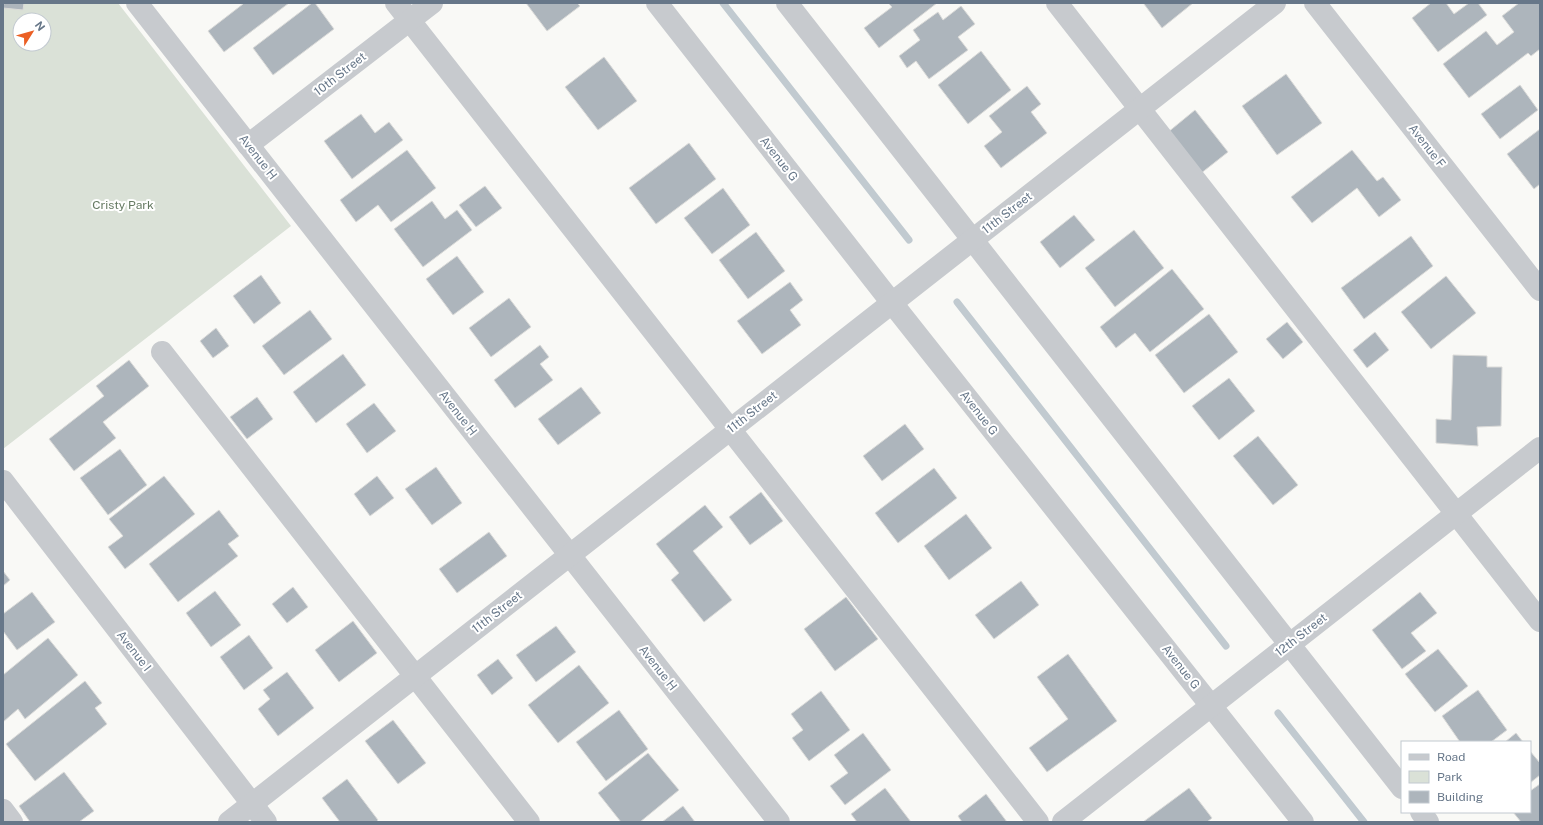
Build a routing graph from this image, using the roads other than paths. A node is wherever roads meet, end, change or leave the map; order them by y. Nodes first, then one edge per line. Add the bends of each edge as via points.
1 (137, 3) edge
2 (396, 3) edge
3 (432, 3) edge
4 (657, 3) edge
5 (787, 3) edge
6 (1057, 3) edge
7 (1275, 3) edge
8 (1315, 3) edge
9 (409, 20) junction
10 (1140, 109) junction
11 (248, 145) junction
12 (973, 239) junction
13 (1540, 290) edge
14 (892, 303) junction
15 (162, 352) dead end
16 (730, 430) junction
17 (1540, 448) edge
18 (3, 480) edge
19 (1456, 514) junction
20 (570, 555) junction
21 (1540, 621) edge
22 (1289, 644) junction
23 (415, 676) junction
24 (1212, 706) junction
25 (1401, 787) edge
26 (252, 804) junction
27 (3, 810) edge
28 (1422, 813) edge
29 (12, 822) edge
30 (229, 822) edge
31 (266, 822) edge
32 (529, 822) edge
33 (779, 822) edge
34 (1038, 822) edge
35 (1063, 822) edge
36 (1303, 822) edge
37 (1428, 822) edge

1 - 11 street, Avenue H
2 - 9 street
3 - 9 street, 10th Street
4 - 14 street, Avenue G
5 - 12 street
6 - 10 street
7 - 10 street, 11th Street
8 - 13 street, Avenue F
9 - 11 street, 10th Street
9 - 16 street
10 - 12 street, 11th Street
10 - 19 street
11 - 20 street, Avenue H
12 - 14 street, 11th Street
12 - 22 street
14 - 16 street, 11th Street
14 - 24 street, Avenue G
15 - 23 street
16 - 20 street, 11th Street
16 - 34 street
17 - 19 street, 12th Street
18 - 26 street, Avenue I
19 - 21 street
19 - 22 street, 12th Street
20 - 23 street, 11th Street
20 - 33 street, Avenue H
22 - 24 street, 12th Street
22 - 25 street
23 - 26 street, 11th Street
23 - 32 street
24 - 35 street, 12th Street
24 - 36 street, Avenue G
26 - 30 street, 11th Street
26 - 31 street, Avenue I
27 - 29 street
28 - 37 street

